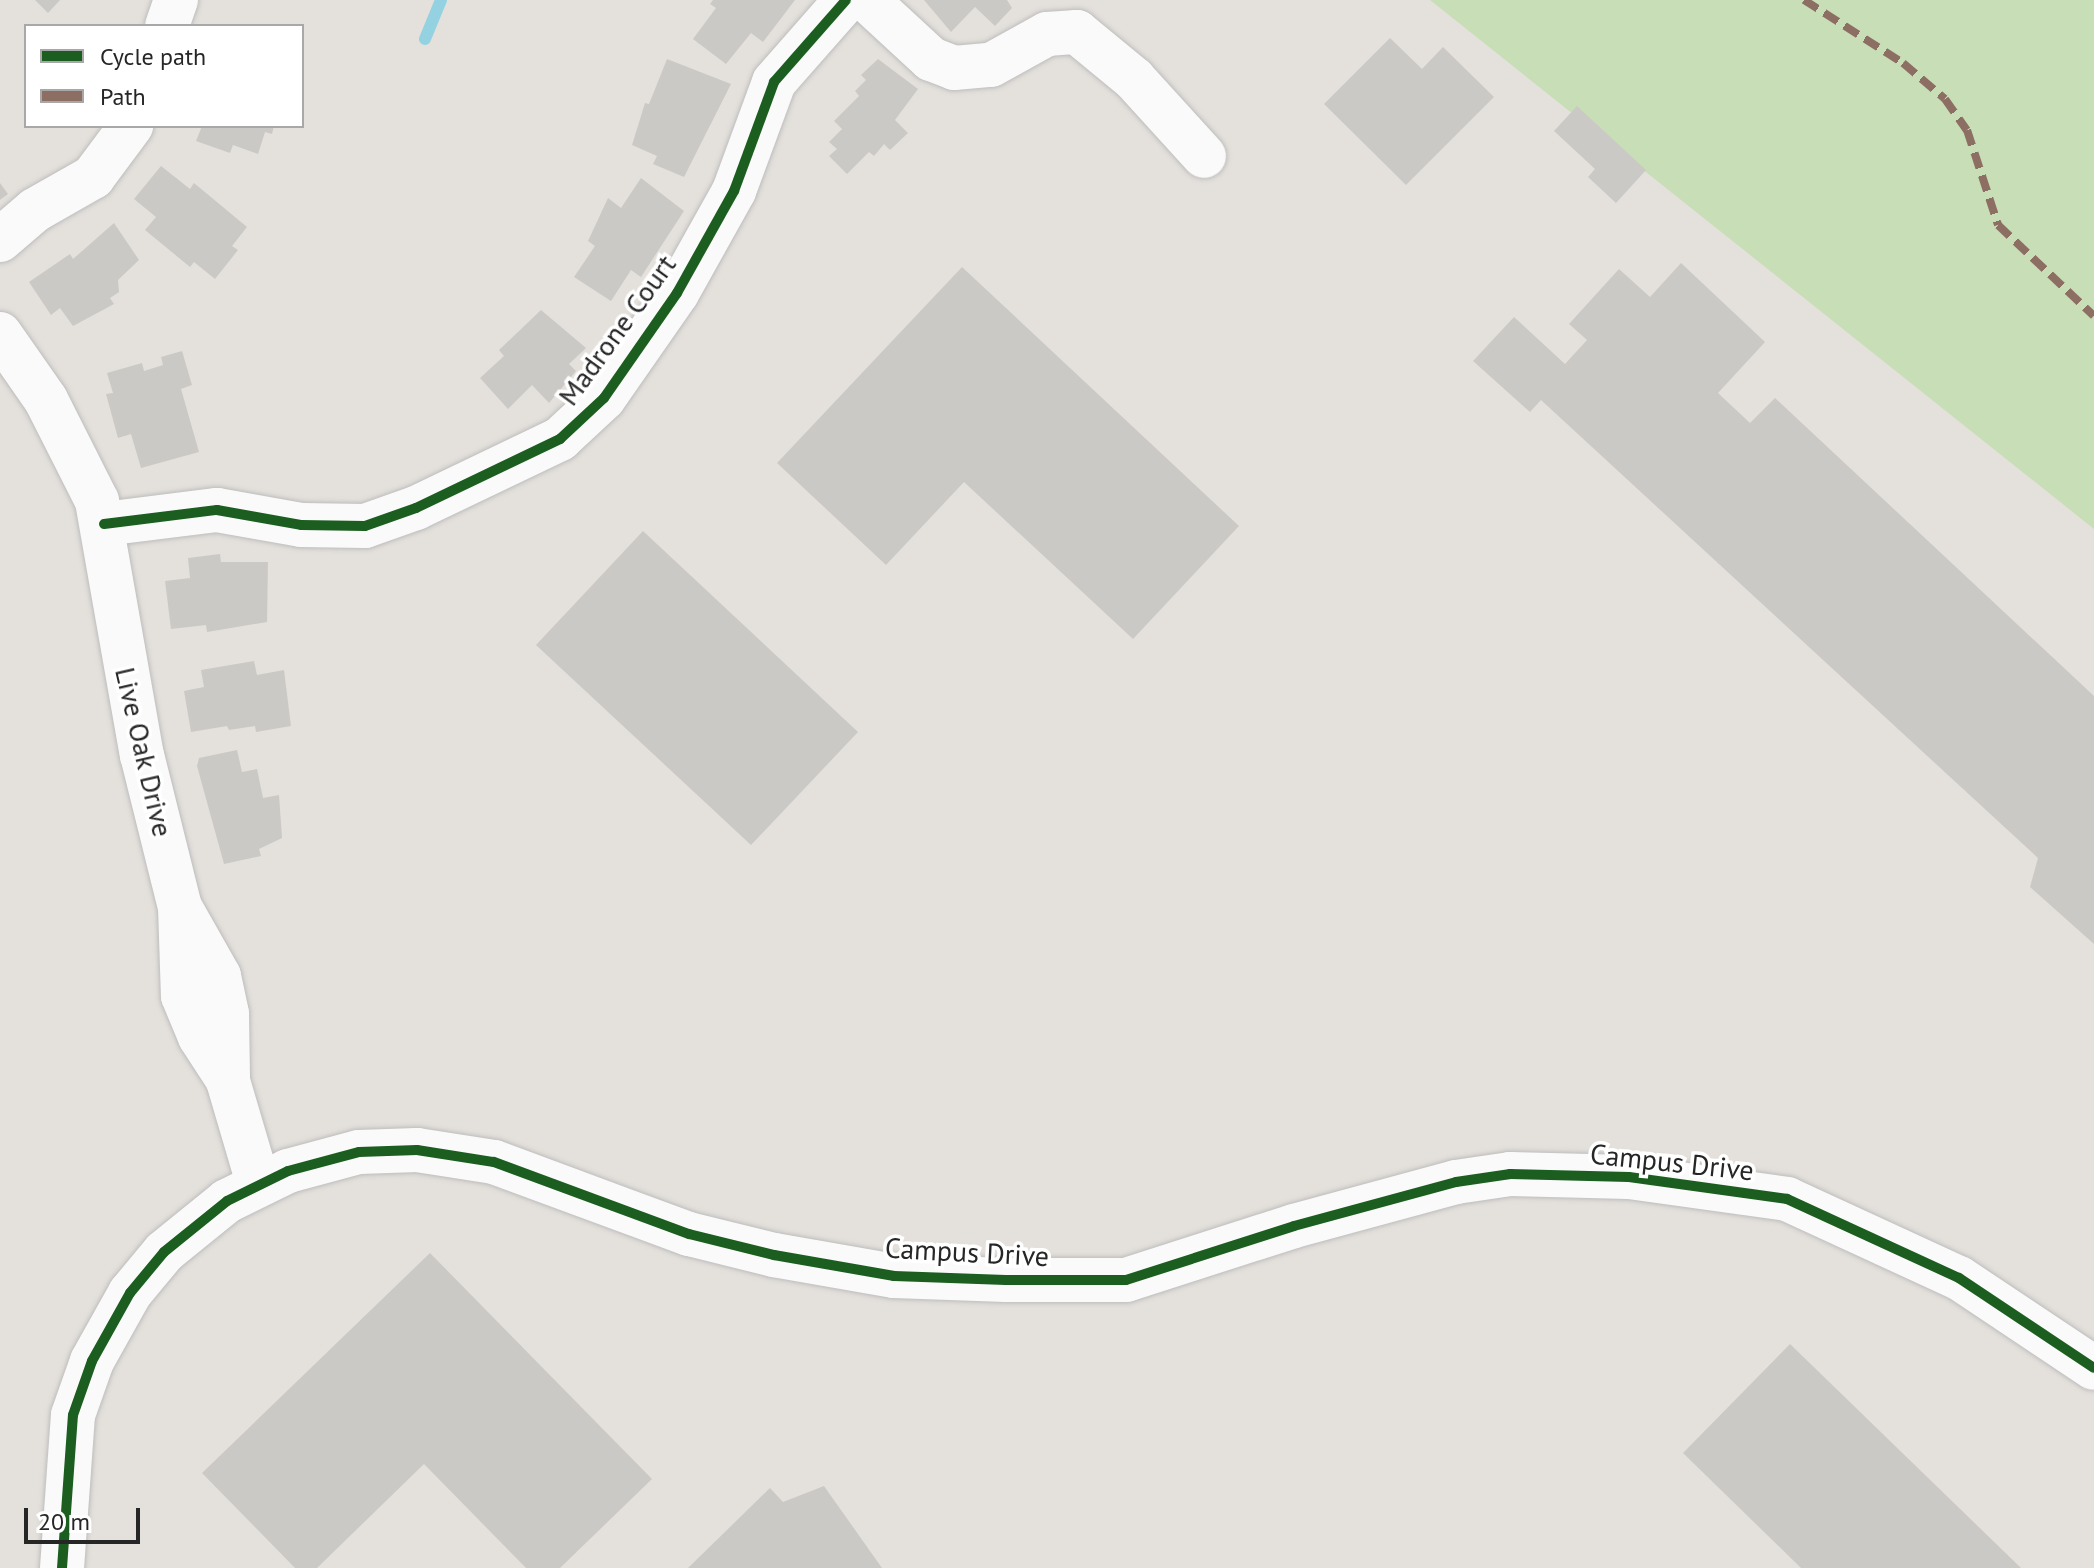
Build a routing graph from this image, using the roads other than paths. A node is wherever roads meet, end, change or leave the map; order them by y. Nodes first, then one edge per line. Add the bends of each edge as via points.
1 (176, 0) edge
2 (846, 0) edge
3 (867, 0) edge
4 (168, 24) edge
5 (130, 128) edge
6 (1204, 156) dead end
7 (0, 240) edge
8 (0, 334) edge
9 (104, 524) junction
10 (258, 1183) junction
11 (2094, 1368) edge
12 (62, 1568) edge

1 - 4 street
2 - 9 street, Madrone Court via 774,82 734,191 677,293 604,398 560,439 365,526 301,525 217,510
3 - 6 street via 945,66 991,65 1047,34 1069,30 1087,37 1134,79
5 - 7 street via 93,177 35,210
8 - 9 street, Live Oak Drive via 73,448
9 - 10 street, Live Oak Drive via 129,694 180,907 183,996 200,1037 228,1081
10 - 11 street, Campus Drive via 359,1152 445,1153 524,1170 689,1234 774,1255 894,1276 1126,1280 1456,1182 1510,1174 1629,1177 1787,1199 1959,1278
10 - 12 street, Campus Drive via 164,1252 111,1322 73,1415

